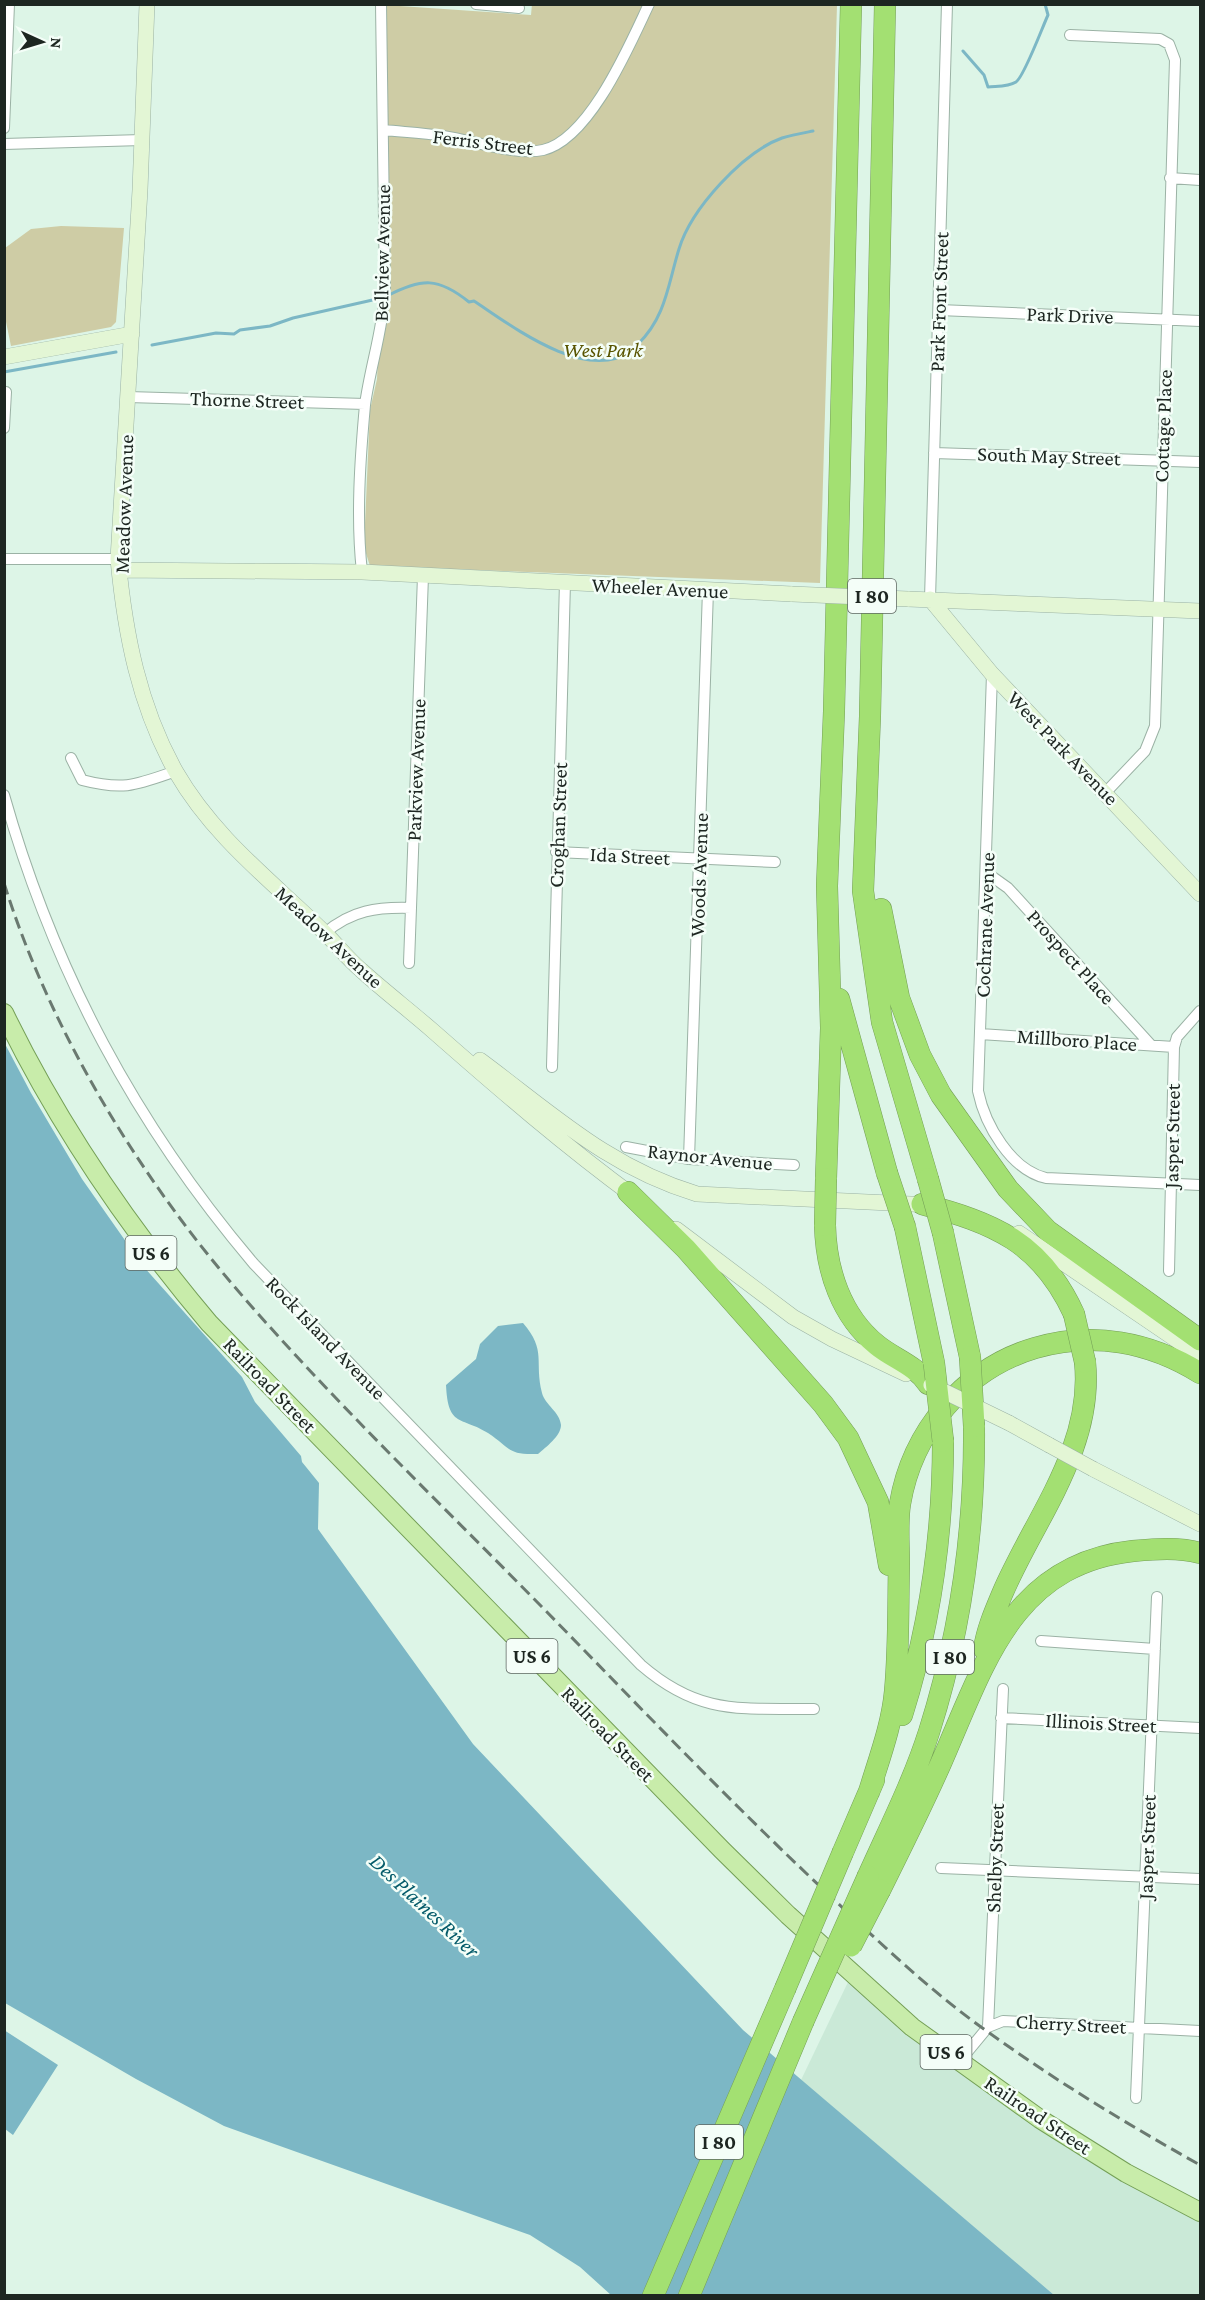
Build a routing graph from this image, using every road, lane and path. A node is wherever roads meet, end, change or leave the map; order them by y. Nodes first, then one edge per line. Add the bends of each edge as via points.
1 (9, 4) edge
2 (147, 4) edge
3 (381, 4) edge
4 (476, 4) edge
5 (649, 4) edge
6 (851, 4) edge
7 (885, 4) edge
8 (947, 4) edge
9 (519, 8) dead end
10 (1070, 35) dead end
11 (4, 128) edge
12 (384, 130) junction
13 (142, 140) junction
14 (4, 144) edge
15 (1170, 178) junction
16 (1200, 180) edge
17 (939, 310) junction
18 (1167, 320) junction
19 (1200, 321) edge
20 (132, 334) junction
21 (4, 357) edge
22 (6, 392) edge
23 (128, 397) junction
24 (365, 404) junction
25 (4, 428) edge
26 (934, 453) junction
27 (1162, 460) junction
28 (1200, 462) edge
29 (4, 559) edge
30 (119, 565) junction
31 (362, 572) junction
32 (423, 576) junction
33 (565, 582) junction
34 (708, 590) junction
35 (930, 599) junction
36 (1156, 610) junction
37 (1200, 611) edge
38 (992, 674) junction
39 (870, 716) junction
40 (70, 758) dead end
41 (176, 771) junction
42 (1106, 792) junction
43 (4, 795) edge
44 (556, 852) junction
45 (699, 859) junction
46 (775, 862) dead end
47 (987, 873) junction
48 (1200, 894) edge
49 (411, 908) junction
50 (325, 933) junction
51 (409, 963) dead end
52 (830, 964) junction
53 (406, 1007) junction
54 (1200, 1011) edge
55 (4, 1012) edge
56 (980, 1034) junction
57 (1150, 1045) junction
58 (1174, 1047) junction
59 (552, 1067) dead end
60 (626, 1147) dead end
61 (689, 1159) junction
62 (794, 1165) dead end
63 (1172, 1184) junction
64 (1200, 1185) edge
65 (628, 1192) junction
66 (922, 1204) junction
67 (1168, 1270) dead end
68 (1200, 1340) edge
69 (1200, 1356) edge
70 (1200, 1373) edge
71 (928, 1384) junction
72 (1200, 1524) edge
73 (1200, 1553) edge
74 (1157, 1597) dead end
75 (1041, 1641) dead end
76 (898, 1648) junction
77 (1155, 1649) junction
78 (981, 1670) junction
79 (1003, 1689) dead end
80 (814, 1709) dead end
81 (1001, 1718) junction
82 (1151, 1726) junction
83 (1200, 1728) edge
84 (869, 1792) junction
85 (941, 1868) dead end
86 (994, 1871) junction
87 (1146, 1877) junction
88 (1200, 1879) edge
89 (874, 1883) junction
90 (988, 2027) junction
91 (1139, 2027) junction
92 (1200, 2031) edge
93 (959, 2062) junction
94 (1136, 2098) dead end
95 (1200, 2212) edge
96 (653, 2295) edge
97 (689, 2295) edge

1 - 11 street
2 - 13 street, Meadow Avenue
3 - 12 street, Bellview Avenue
4 - 9 street
5 - 12 street, Ferris Street via 615,76 577,129 560,143 542,150 512,149
6 - 52 highway, I 80 via 827,886
7 - 39 highway, I 80
8 - 17 street, Park Front Street
10 - 15 street, Cottage Place via 1160,39 1169,44 1176,60
12 - 24 street, Bellview Avenue via 383,319
13 - 14 street
13 - 20 street, Meadow Avenue
15 - 16 street
15 - 18 street, Cottage Place
17 - 18 street, Park Drive
17 - 26 street, Park Front Street
18 - 19 street, Park Drive
18 - 27 street, Cottage Place
20 - 21 street
20 - 23 street, Meadow Avenue
22 - 25 street
23 - 24 street, Thorne Street
23 - 30 street, Meadow Avenue
24 - 31 street, Bellview Avenue via 358,540
26 - 27 street, South May Street
26 - 35 street, Park Front Street
27 - 28 street, South May Street
27 - 36 street, Cottage Place
29 - 30 street, Wheeler Avenue
30 - 31 street, Wheeler Avenue
30 - 41 street, Meadow Avenue via 134,668 150,716
31 - 32 street, Wheeler Avenue
32 - 33 street, Wheeler Avenue
32 - 49 street, Parkview Avenue
33 - 34 street, Wheeler Avenue
33 - 44 street, Croghan Street
34 - 35 street, Wheeler Avenue, bridge
34 - 45 street, Woods Avenue
35 - 36 street, Wheeler Avenue
35 - 38 street, West Park Avenue
36 - 37 street, Wheeler Avenue
36 - 42 street, Cottage Place via 1155,726 1144,751
38 - 42 street, West Park Avenue
38 - 47 street, Cochrane Avenue
39 - 68 highway via 875,867 884,933 899,998 920,1055 941,1095 1008,1189 1048,1231
39 - 89 highway, I 80, bridge via 863,891 882,1022 943,1233 970,1357 974,1426 974,1475 961,1611 928,1734
40 - 41 street via 82,780 112,788
41 - 50 street, Meadow Avenue via 206,816 244,859
42 - 48 street, West Park Avenue
43 - 80 street, Rock Island Avenue via 30,878 61,957 99,1037 150,1127 208,1209 254,1264 663,1684 697,1701 730,1707
44 - 45 street, Ida Street
44 - 59 street, Croghan Street
45 - 46 street, Ida Street
45 - 61 street, Woods Avenue
47 - 56 street, Cochrane Avenue
47 - 57 street, Prospect Place via 1008,888
49 - 50 street via 379,907 353,913
49 - 51 street, Parkview Avenue
50 - 53 street, Meadow Avenue via 359,969
52 - 71 highway, bridge via 827,1256 840,1298 854,1320 877,1345 922,1374
52 - 84 highway, I 80, bridge via 905,1227 934,1363 943,1441 943,1488 930,1608 900,1721
53 - 65 street via 514,1103
53 - 66 street via 573,1133 662,1184 698,1194
54 - 58 street via 1177,1037
55 - 93 main road, Railroad Street / US 6 via 52,1106 104,1189 209,1323 771,1899 912,2027
56 - 57 street, Millboro Place
56 - 63 street, Cochrane Avenue via 981,1107 989,1125 1031,1174
57 - 58 street, Millboro Place
58 - 63 street, Jasper Street
60 - 61 street, Raynor Avenue
61 - 62 street, Raynor Avenue
63 - 64 street
63 - 67 street, Jasper Street
65 - 71 street via 793,1317
65 - 76 highway via 686,1249 823,1404 848,1438 878,1502 888,1552
66 - 69 street via 954,1208 1003,1224
66 - 78 highway, bridge via 976,1219 1015,1240 1048,1272 1074,1314 1085,1362 1085,1408 1078,1438 993,1617
70 - 76 highway via 1158,1350 1136,1344 1070,1340 1011,1357 951,1398 926,1433 908,1472 900,1506
71 - 72 street, bridge
73 - 78 highway via 1156,1549 1114,1553 1074,1567 1030,1597 992,1646
74 - 77 street, Jasper Street
75 - 77 street
76 - 84 highway via 895,1694
77 - 82 street, Jasper Street
78 - 89 highway via 921,1808
79 - 81 street, Shelby Street
81 - 82 street, Illinois Street
81 - 86 street, Shelby Street
82 - 83 street, Illinois Street
82 - 87 street, Jasper Street
84 - 96 highway, I 80, bridge
85 - 86 street
86 - 87 street
86 - 90 street, Shelby Street
87 - 88 street
87 - 91 street, Jasper Street
89 - 97 highway, I 80, bridge via 826,1992 803,2022
90 - 91 street, Cherry Street via 1004,2021
90 - 93 street, Cherry Street
91 - 92 street, Cherry Street
91 - 94 street, Jasper Street
93 - 95 main road, Railroad Street / US 6 via 1126,2173

